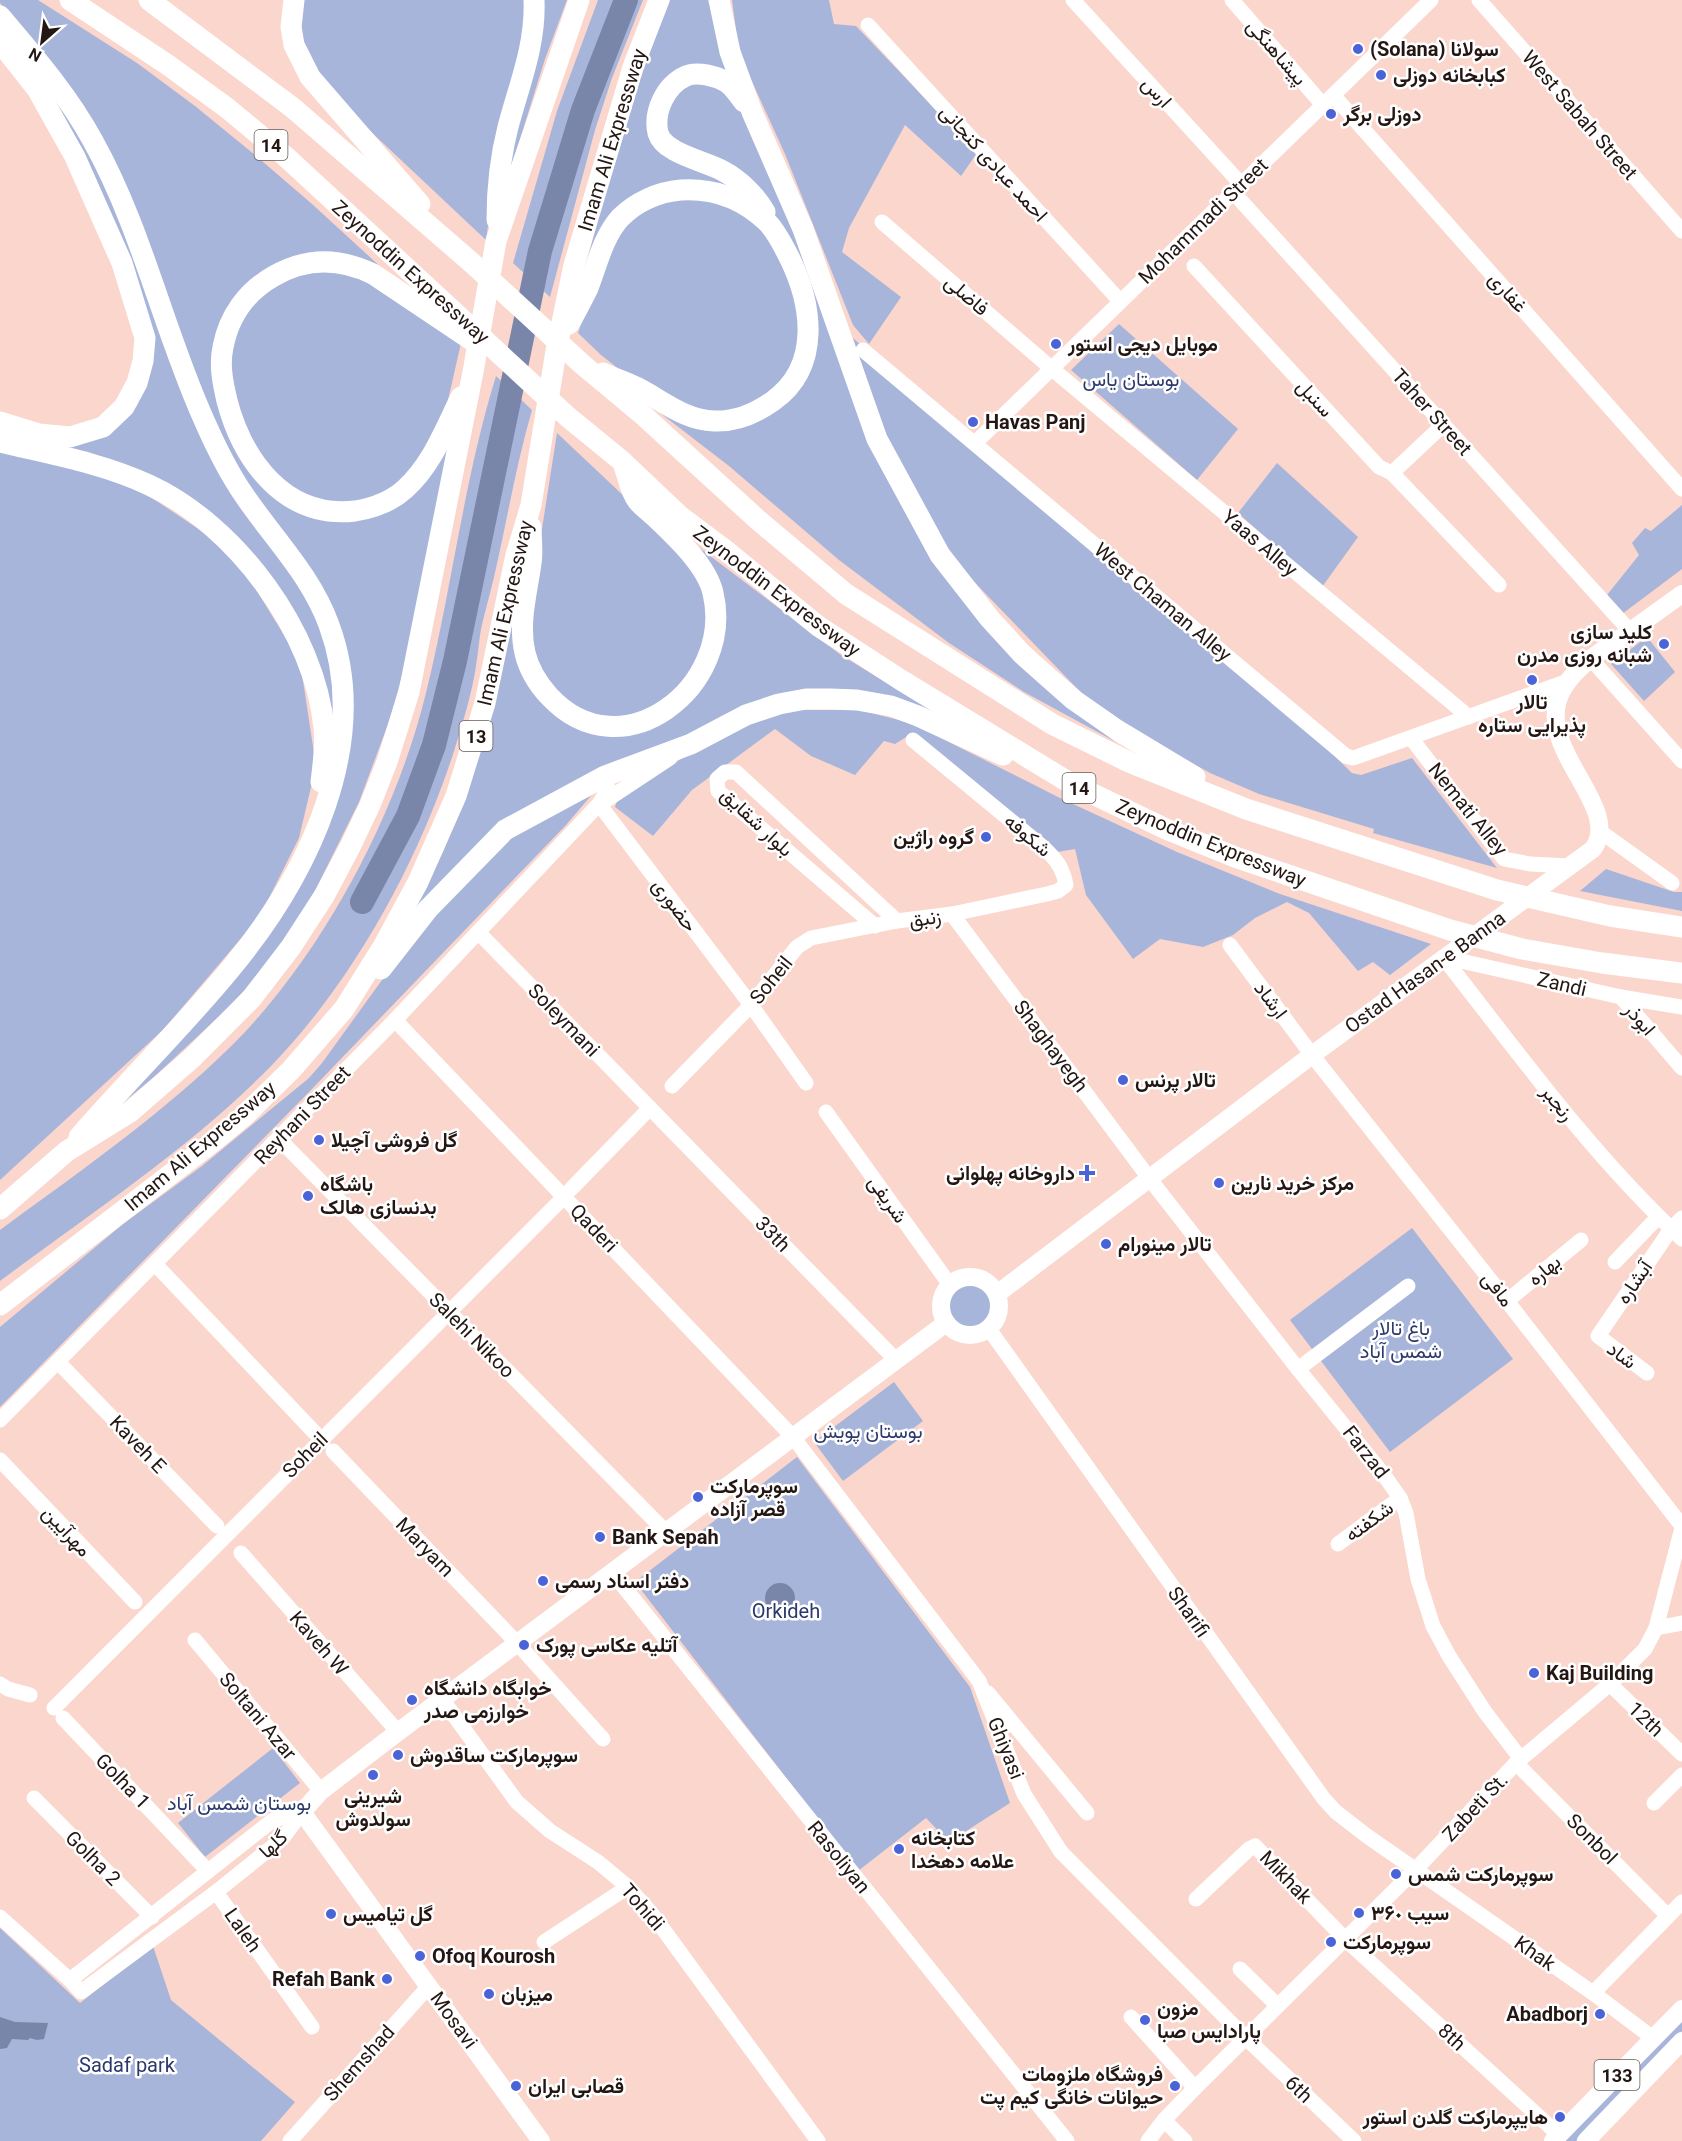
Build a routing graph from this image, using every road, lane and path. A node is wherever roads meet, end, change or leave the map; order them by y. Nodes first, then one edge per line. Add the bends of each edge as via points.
1 (70, 0) edge
2 (149, 0) edge
3 (294, 0) edge
4 (534, 0) edge
5 (579, 0) edge
6 (660, 0) edge
7 (719, 0) edge
8 (1073, 0) edge
9 (1232, 0) edge
10 (1431, 0) edge
11 (1479, 0) edge
12 (0, 16) edge
13 (868, 25) dead end
14 (0, 42) edge
15 (1328, 100) junction
16 (752, 112) junction
17 (1237, 188) junction
18 (882, 222) dead end
19 (1681, 228) edge
20 (776, 233) junction
21 (496, 241) junction
22 (472, 263) junction
23 (1194, 266) dead end
24 (1120, 301) junction
25 (863, 350) dead end
26 (556, 351) junction
27 (512, 364) junction
28 (583, 365) junction
29 (1052, 368) junction
30 (473, 372) junction
31 (0, 422) edge
32 (1443, 425) junction
33 (0, 442) edge
34 (975, 443) junction
35 (623, 462) junction
36 (1392, 474) junction
37 (1682, 489) edge
38 (531, 505) junction
39 (1499, 585) dead end
40 (1682, 594) edge
41 (1630, 631) junction
42 (1591, 659) junction
43 (1568, 681) junction
44 (1470, 717) junction
45 (1411, 738) junction
46 (913, 740) dead end
47 (691, 744) junction
48 (1682, 761) edge
49 (605, 776) junction
50 (1070, 783) junction
51 (599, 804) junction
52 (1246, 809) junction
53 (314, 831) junction
54 (1601, 832) junction
55 (1570, 866) junction
56 (1672, 883) dead end
57 (952, 914) junction
58 (897, 921) junction
59 (875, 926) junction
60 (1682, 927) edge
61 (478, 932) junction
62 (1230, 945) dead end
63 (1443, 957) junction
64 (1682, 973) edge
65 (1621, 997) junction
66 (751, 1005) junction
67 (1682, 1007) edge
68 (344, 1009) junction
69 (395, 1020) junction
70 (1312, 1055) junction
71 (1682, 1068) edge
72 (806, 1083) dead end
73 (672, 1086) dead end
74 (650, 1108) junction
75 (826, 1112) dead end
76 (279, 1139) junction
77 (67, 1151) junction
78 (1149, 1178) junction
79 (571, 1189) dead end
80 (558, 1203) dead end
81 (0, 1209) edge
82 (1658, 1217) junction
83 (1678, 1228) edge
84 (1581, 1240) dead end
85 (1615, 1262) dead end
86 (155, 1264) junction
87 (950, 1285) junction
88 (1408, 1286) dead end
89 (997, 1294) junction
90 (1507, 1301) junction
91 (0, 1307) edge
92 (449, 1311) junction
93 (946, 1323) junction
94 (988, 1329) junction
95 (1598, 1336) joint
96 (896, 1360) junction
97 (58, 1362) junction
98 (1298, 1369) junction
99 (1647, 1373) dead end
100 (0, 1420) edge
101 (315, 1433) dead end
102 (793, 1437) junction
103 (333, 1451) dead end
104 (0, 1460) edge
105 (1400, 1498) junction
106 (217, 1526) dead end
107 (1682, 1527) edge
108 (666, 1532) junction
109 (1338, 1544) dead end
110 (241, 1553) dead end
111 (612, 1572) junction
112 (135, 1602) dead end
113 (1682, 1623) edge
114 (1656, 1628) junction
115 (1682, 1628) edge
116 (195, 1640) dead end
117 (517, 1643) junction
118 (979, 1681) junction
119 (0, 1684) edge
120 (1610, 1684) junction
121 (30, 1695) dead end
122 (442, 1699) junction
123 (58, 1713) joint
124 (398, 1732) junction
125 (603, 1739) dead end
126 (1682, 1754) edge
127 (1519, 1761) junction
128 (1682, 1775) edge
129 (321, 1791) junction
130 (34, 1798) dead end
131 (1654, 1803) dead end
132 (302, 1812) junction
133 (1087, 1814) dead end
134 (1416, 1869) junction
135 (207, 1870) junction
136 (628, 1887) junction
137 (216, 1892) junction
138 (1196, 1899) dead end
139 (1682, 1902) edge
140 (1668, 1916) junction
141 (0, 1917) edge
142 (152, 1917) junction
143 (1346, 1940) junction
144 (544, 1942) dead end
145 (1240, 1969) dead end
146 (70, 1980) junction
147 (429, 1986) junction
148 (1593, 1993) junction
149 (1277, 2005) junction
150 (1682, 2009) edge
151 (1131, 2017) dead end
152 (312, 2027) dead end
153 (1245, 2037) junction
154 (1653, 2038) junction
155 (1682, 2041) edge
156 (1195, 2088) junction
157 (1164, 2120) junction
158 (1556, 2138) edge
159 (290, 2141) edge
160 (542, 2141) edge
161 (818, 2141) edge
162 (1067, 2141) edge
163 (1148, 2141) edge
164 (1185, 2141) edge
165 (1354, 2141) edge
166 (1586, 2141) edge

1 - 27 highway, Zeynoddin Expressway / 14 via 227,108 285,156
2 - 22 highway, Zeynoddin Expressway / 14 via 293,108
3 - 22 highway via 294,45 310,77
4 - 21 highway via 530,54 502,154
5 - 21 highway
6 - 26 highway, Imam Ali Expressway / 13 via 618,113 574,265
7 - 16 highway via 730,52
8 - 17 street, ارس
9 - 15 street, پیشاهنگی
10 - 15 street, Mohammadi Street
11 - 19 street, West Sabah Street
12 - 53 highway via 62,90 94,142 124,206 181,364 222,457 243,493 308,580 329,625 344,689 342,740 330,793
13 - 24 street, احمد عبادی کنجانی
14 - 31 highway via 37,89 75,157 122,263 145,338 137,383 124,407 103,427 70,437 39,434
15 - 17 street, Mohammadi Street
15 - 37 street, غفاری
16 - 20 highway via 727,82 706,74 688,75 671,87 662,102 657,119 659,135 671,149 718,168 749,191
16 - 52 highway via 803,229 877,439 940,555 1022,654 1074,700
17 - 24 street, Mohammadi Street
17 - 32 street, Taher Street
18 - 29 street, فاضلی
20 - 26 highway via 744,205 716,192 671,191 646,200 612,229
20 - 28 highway via 802,288 809,335 796,377 779,397 739,418 704,420
21 - 30 highway
22 - 28 highway, Zeynoddin Expressway / 14
23 - 36 street, سنبل via 1379,467
24 - 29 street, Mohammadi Street
25 - 34 street, West Chaman Alley
26 - 38 highway, Imam Ali Expressway / 13
27 - 30 highway via 458,332 387,281 357,266 320,261 292,267 254,290 230,324 223,347 224,389 231,416 255,465 288,495 326,510 367,509 403,491 426,465
27 - 35 highway, Zeynoddin Expressway / 14
28 - 52 highway, Zeynoddin Expressway / 14 via 846,594 1052,724 1129,762
29 - 34 street, Mohammadi Street
29 - 44 street, Yaas Alley
30 - 77 highway via 409,692 387,762 349,849 291,947 251,999 130,1112
32 - 36 street
32 - 41 street, Taher Street
33 - 53 highway via 94,465 151,486 188,508 252,566 300,643 317,691 324,728 324,760
34 - 45 street, West Chaman Alley via 1346,756 1353,758
35 - 38 highway via 636,499 692,555 704,574 713,592 717,626 709,657 694,682 663,712 644,721 603,727 583,721 556,703 530,670 522,620 532,560
35 - 50 highway, Zeynoddin Expressway / 14 via 681,517 818,626
36 - 39 street, سنبل
38 - 68 highway, Imam Ali Expressway / 13 via 516,555 485,703 456,796 418,882
40 - 41 main road
41 - 42 main road
42 - 43 main road
42 - 48 street
43 - 44 street
43 - 54 main road via 1557,702 1559,738 1591,800
44 - 45 street
45 - 55 street, Nemati Alley via 1504,859
46 - 57 street, شکوفه via 1058,860 1064,874 1066,885 1058,891
47 - 49 highway
47 - 50 highway via 746,715 779,704 807,699 857,700 918,716
47 - 51 street, Reyhani Street
49 - 51 street via 608,789
49 - 68 highway via 505,830 441,894
50 - 64 highway, Zeynoddin Expressway / 14 via 1235,857 1450,930 1522,949
51 - 61 street, Reyhani Street
51 - 66 street, حضوری
52 - 60 highway, Zeynoddin Expressway / 14 via 1497,890 1610,916
53 - 77 highway via 295,875 232,967
54 - 55 main road, Ostad Hasan-e Banna via 1593,849
54 - 56 street
55 - 63 main road, Ostad Hasan-e Banna
57 - 58 street, زنبق
57 - 78 street, Shaghayegh
58 - 59 street, Soheil
58 - 59 street, بلوار شقایق via 736,772 725,772 717,779 718,791
59 - 66 street, Soheil via 811,938 797,947
61 - 69 street, Reyhani Street
61 - 74 street, Soleymani
62 - 70 street, ارشاد
63 - 65 street, Zandi
63 - 70 main road, Ostad Hasan-e Banna
63 - 82 street, رنجبر via 1588,1141
65 - 67 street, Zandi
65 - 71 street, ابوذر
66 - 72 street
66 - 73 street, Soheil
68 - 91 highway, Imam Ali Expressway / 13 via 243,1117
69 - 76 street, Reyhani Street
69 - 102 street, Qaderi
70 - 78 main road, Ostad Hasan-e Banna
70 - 90 street, مافی
74 - 79 street
74 - 96 street, 33th
75 - 87 street, شریفی
76 - 86 street, Reyhani Street
76 - 92 street, Salehi Nikoo
77 - 81 highway
78 - 89 main road, Ostad Hasan-e Banna
78 - 98 street, Farzad
80 - 92 street, Soheil
82 - 83 street, رنجبر
82 - 85 street
83 - 95 street, آبشاره
84 - 90 street, بهاره
86 - 97 street, Reyhani Street
86 - 101 street
87 - 89 main road via 964,1277 974,1277
87 - 93 main road via 940,1304
88 - 98 street
89 - 94 main road via 999,1313
90 - 107 street, مافی
92 - 108 street, Salehi Nikoo
92 - 123 street, Soheil
93 - 94 main road via 961,1334 980,1334
93 - 96 main road
94 - 134 street, Sharifi via 1312,1785 1336,1812
95 - 99 street, شاد
96 - 102 main road
97 - 100 street, Reyhani Street
97 - 106 street, Kaveh E
98 - 105 street, Farzad
102 - 108 main road
102 - 118 street, Ghiyasi
103 - 117 street, Maryam
104 - 112 street, مهرآیین
105 - 109 street, شکفته
105 - 127 street, Farzad via 1433,1626
107 - 114 street, Zabeti St.
108 - 111 main road
110 - 124 street, Kaveh W
111 - 117 main road
111 - 162 street, Rasoliyan
113 - 114 street
114 - 115 street
114 - 120 street, Zabeti St. via 1645,1649
116 - 129 street, Soltani Azar
117 - 122 main road
117 - 125 street, Maryam
118 - 133 street
118 - 153 street, Ghiyasi via 1024,1794 1061,1852
119 - 121 street
120 - 126 street, 12th
120 - 127 street, Zabeti St.
122 - 124 main road
122 - 136 street, Tohidi via 517,1802
123 - 135 street, Golha 1
124 - 129 main road
127 - 134 street, Zabeti St.
127 - 140 street, Sonbol
128 - 131 street
129 - 132 main road
130 - 142 street, Golha 2
132 - 135 street, گلها via 273,1820
132 - 137 street, گلها via 282,1839
132 - 147 main road, Mosavi
134 - 143 street, Zabeti St.
134 - 148 street, Khak
135 - 142 street, گلها
136 - 144 street
136 - 161 street, Tohidi via 652,1914
137 - 146 street, گلها via 81,1992
137 - 152 street, Laleh
138 - 143 street, Mikhak via 1255,1846
139 - 140 street
140 - 148 street
141 - 146 street
142 - 146 street, گلها
143 - 149 street, Zabeti St.
143 - 158 street, 8th
145 - 149 street
147 - 159 street, Shemshad
147 - 160 main road, Mosavi
148 - 154 street, Khak
149 - 153 street, Zabeti St.
150 - 154 main road, 133
151 - 156 street
153 - 156 street, Zabeti St.
153 - 165 street, 6th
154 - 158 main road, 133
155 - 166 main road, 133
156 - 157 street, Zabeti St.
157 - 163 street, Zabeti St.
157 - 164 street

